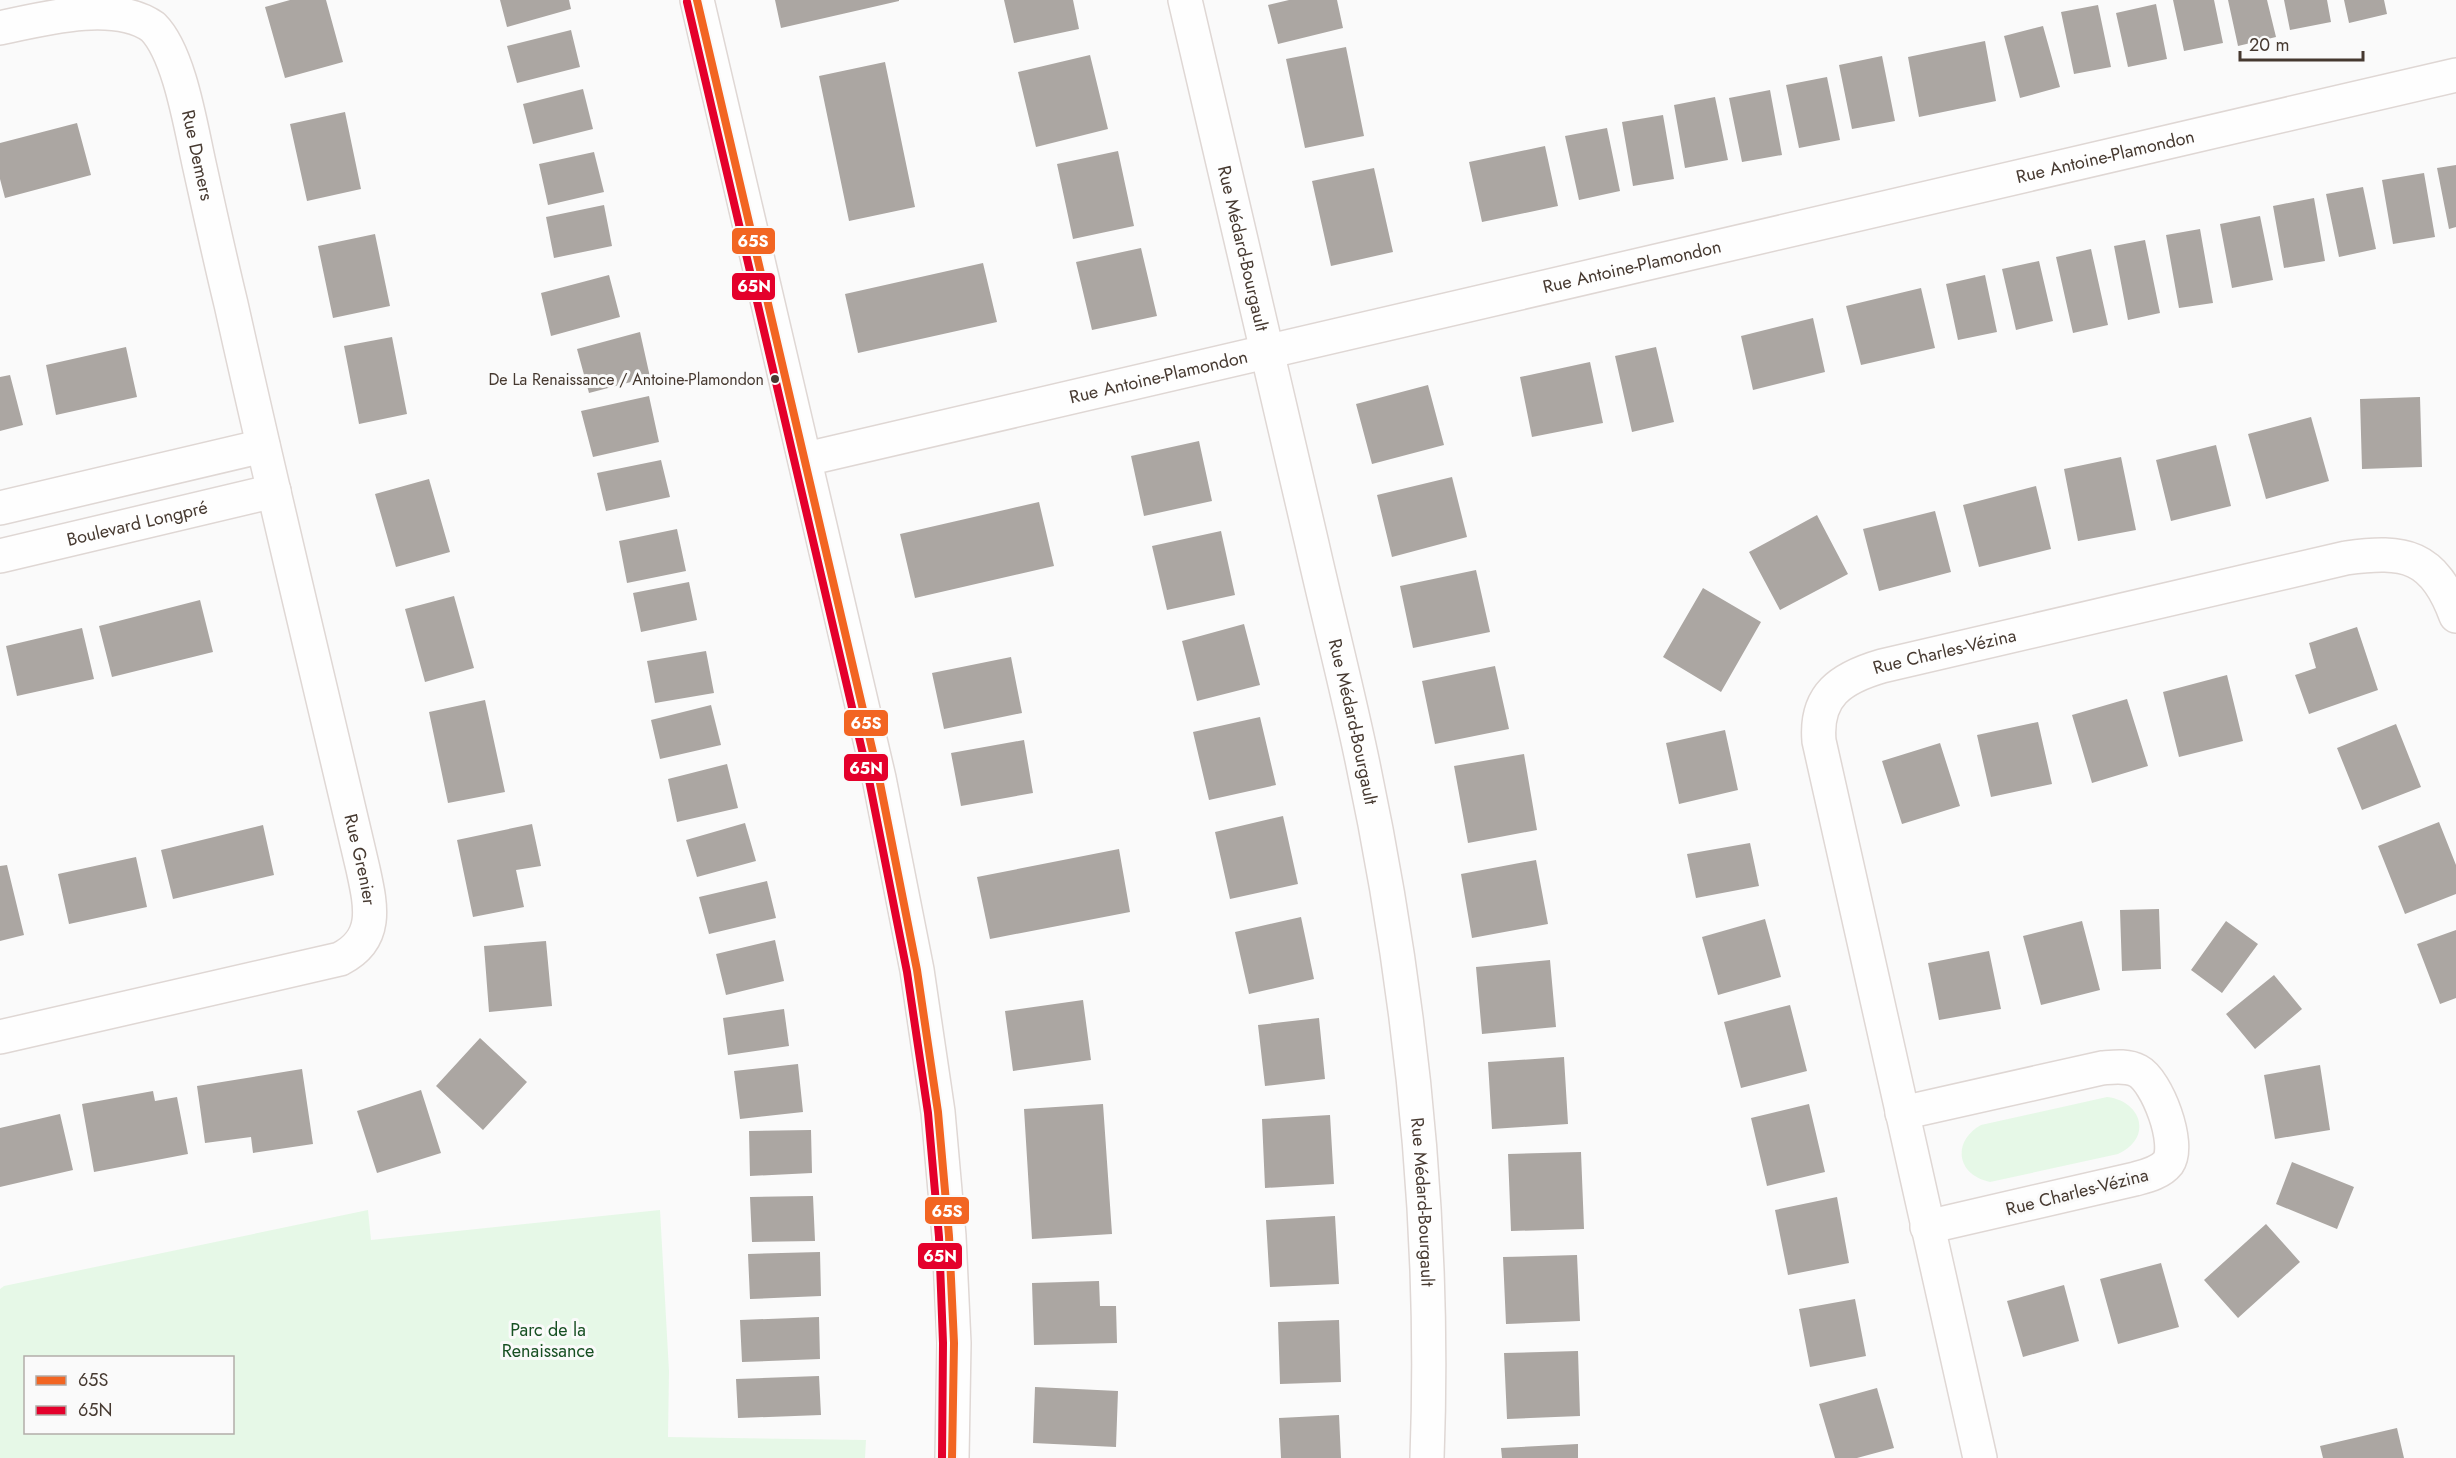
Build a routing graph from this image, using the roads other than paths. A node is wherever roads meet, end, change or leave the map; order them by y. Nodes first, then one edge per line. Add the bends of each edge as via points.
1 (697, 0) edge
2 (1185, 0) edge
3 (0, 28) edge
4 (2456, 75) edge
5 (1267, 352) junction
6 (263, 446) junction
7 (806, 459) junction
8 (274, 491) junction
9 (0, 508) edge
10 (0, 556) edge
11 (2456, 616) edge
12 (0, 1037) edge
13 (1902, 1113) junction
14 (1928, 1227) junction
15 (952, 1458) edge
16 (1426, 1458) edge
17 (1980, 1458) edge

1 - 7 street
2 - 5 street, Rue Médard-Bourgault
3 - 6 street, Rue Demers via 84,8 116,7 141,17 162,38 174,64 187,112
4 - 5 street, Rue Antoine-Plamondon
5 - 7 street, Rue Antoine-Plamondon
5 - 16 street, Rue Médard-Bourgault via 1361,754 1393,927 1415,1099 1424,1226 1430,1344
6 - 8 street, Rue Grenier
6 - 9 street
7 - 15 street via 895,850 929,1041 951,1256
8 - 10 street, Boulevard Longpré
8 - 12 street, Rue Grenier via 368,892 365,937 359,947 340,959
11 - 13 street, Rue Charles-Vézina via 2439,582 2421,564 2398,554 2368,555 1882,666 1855,675 1831,693 1819,717 1819,741
13 - 14 street, Rue Charles-Vézina
13 - 14 street, Rue Charles-Vézina via 2102,1068 2129,1067 2148,1079 2169,1126 2171,1156 2156,1172
14 - 17 street, Rue Charles-Vézina

